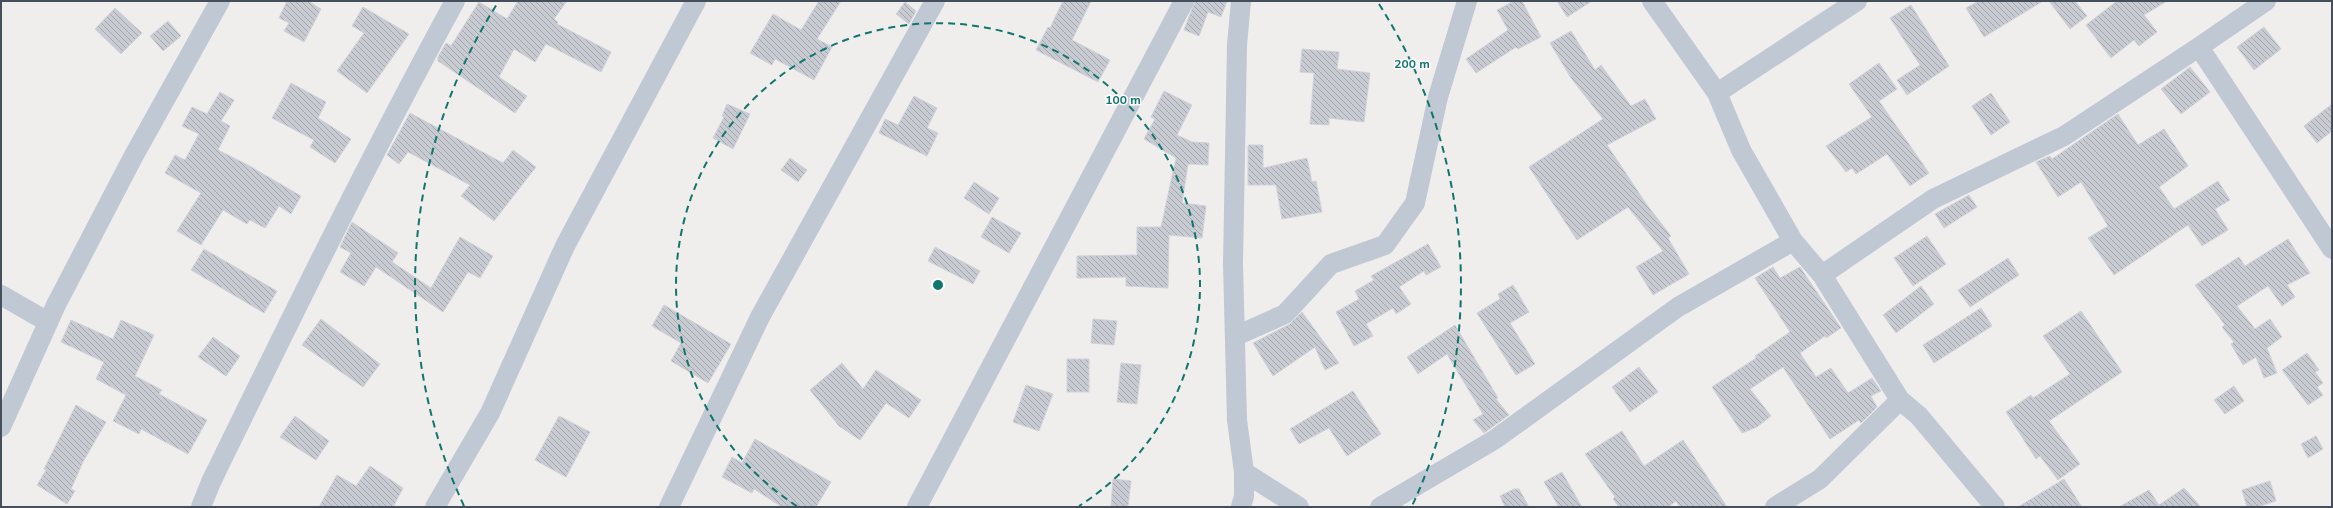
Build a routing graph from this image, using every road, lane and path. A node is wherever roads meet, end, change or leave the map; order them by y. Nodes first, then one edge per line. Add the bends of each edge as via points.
1 (220, 1) edge
2 (455, 1) edge
3 (696, 1) edge
4 (935, 1) edge
5 (1184, 1) edge
6 (1241, 1) edge
7 (1467, 1) edge
8 (1652, 1) edge
9 (1857, 1) edge
10 (2266, 1) edge
11 (2199, 47) junction
12 (1717, 93) junction
13 (1793, 241) junction
14 (2332, 248) edge
15 (1822, 275) junction
16 (1, 295) edge
17 (48, 322) junction
18 (1236, 336) junction
19 (1900, 400) junction
20 (1, 427) edge
21 (1244, 472) junction
22 (201, 507) edge
23 (435, 507) edge
24 (669, 507) edge
25 (917, 507) edge
26 (1241, 507) edge
27 (1299, 507) edge
28 (1380, 507) edge
29 (1775, 507) edge
30 (1995, 507) edge

1 - 17 street via 133,157
2 - 22 street via 397,107 293,313
3 - 23 street via 564,246 490,413
4 - 24 street via 760,317
5 - 25 street
6 - 18 street via 1237,45 1232,264
7 - 18 street via 1438,97 1415,203 1385,245 1332,264 1285,314
8 - 12 street
9 - 12 street
10 - 11 street
11 - 14 street
11 - 15 street via 2064,136 1933,198
12 - 13 street via 1741,150
13 - 15 street
13 - 28 street via 1678,307 1494,440
15 - 19 street
16 - 17 street
17 - 20 street
18 - 21 street via 1237,420
19 - 29 street via 1820,479
19 - 30 street via 1919,416
21 - 26 street via 1244,496
21 - 27 street

